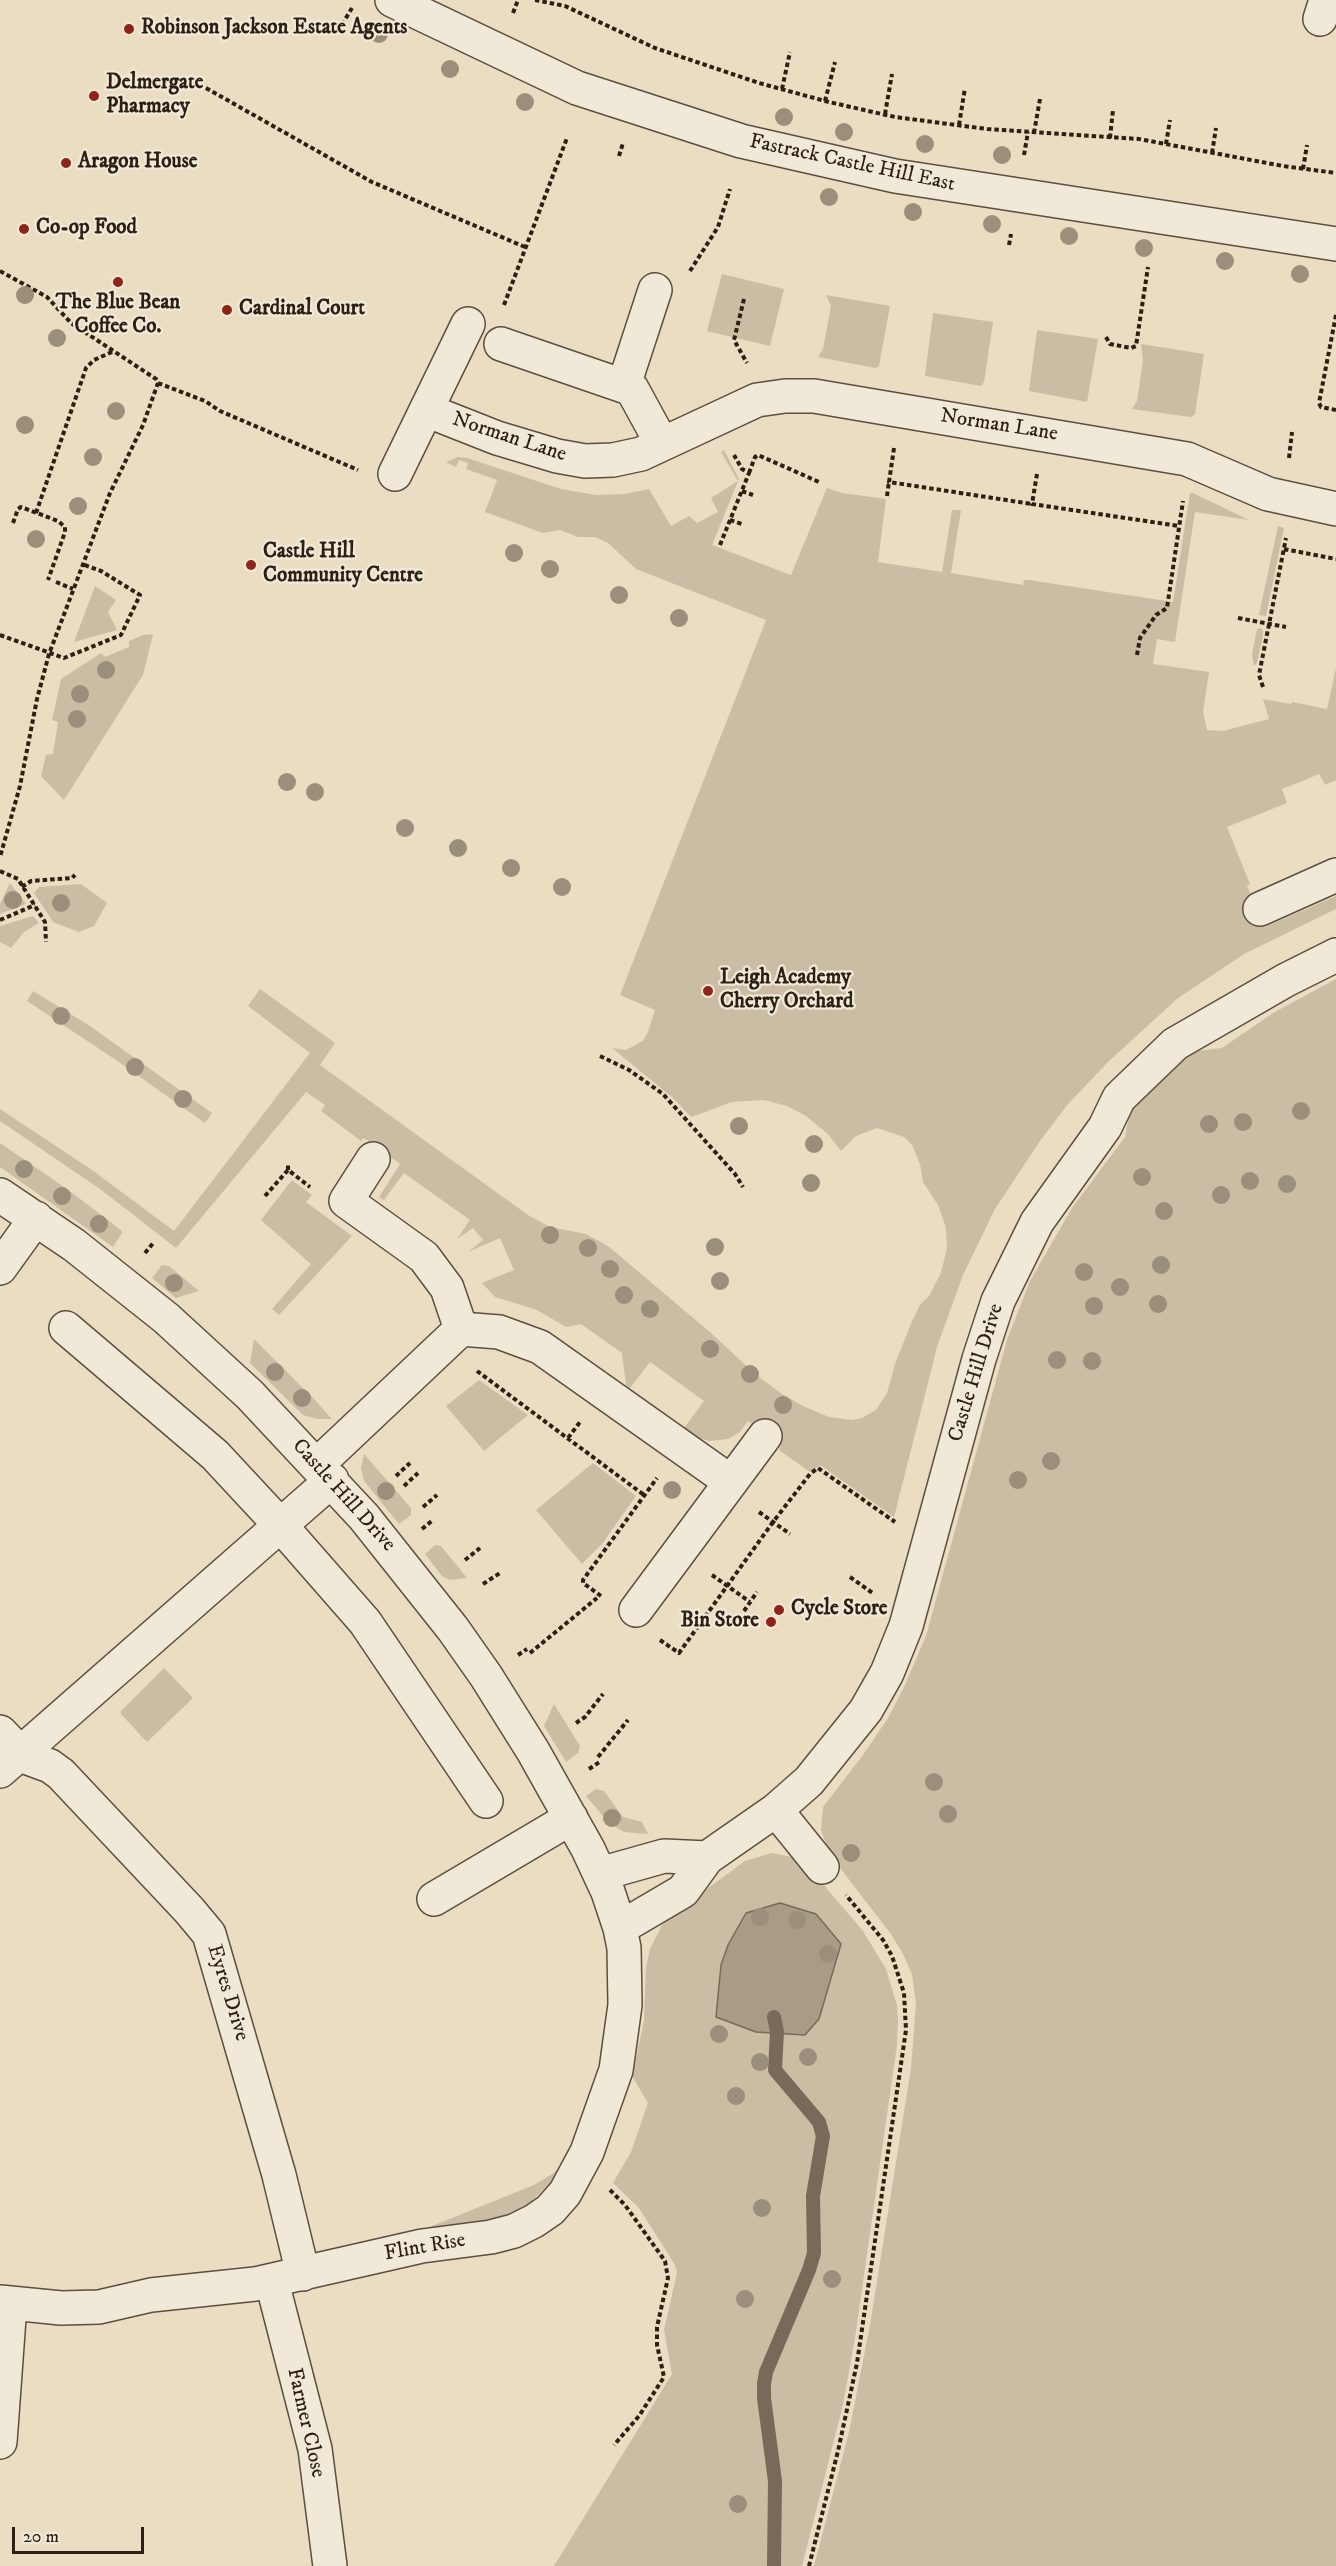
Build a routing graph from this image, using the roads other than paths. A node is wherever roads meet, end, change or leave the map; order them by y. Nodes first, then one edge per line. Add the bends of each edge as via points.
1 (392, 0) edge
2 (1336, 244) edge
3 (669, 284) road end
4 (468, 324) dead end
5 (501, 344) dead end
6 (624, 385) junction
7 (426, 410) junction
8 (662, 444) junction
9 (395, 474) dead end
10 (1336, 508) edge
11 (1336, 875) edge
12 (1260, 909) dead end
13 (1336, 955) edge
14 (373, 1159) dead end
15 (0, 1195) edge
16 (36, 1218) junction
17 (0, 1268) edge
18 (66, 1328) dead end
19 (461, 1329) junction
20 (765, 1436) dead end
21 (324, 1473) junction
22 (730, 1482) junction
23 (281, 1526) junction
24 (636, 1610) dead end
25 (6, 1752) edge
26 (486, 1800) dead end
27 (776, 1810) junction
28 (571, 1818) junction
29 (707, 1858) junction
30 (822, 1867) road end
31 (600, 1874) junction
32 (434, 1899) dead end
33 (620, 1928) junction
34 (303, 2274) junction
35 (272, 2282) junction
36 (5, 2303) edge
37 (0, 2442) edge
38 (330, 2566) edge

1 - 2 street, Fastrack Castle Hill East via 577,88 752,144 895,176
3 - 6 street
4 - 7 street
5 - 6 street
6 - 8 street via 634,391
7 - 8 street, Norman Lane via 496,438 585,461 641,454
7 - 9 street
8 - 10 street, Norman Lane via 757,400 814,396 1187,459 1268,494
11 - 12 street
13 - 27 street, Castle Hill Drive via 1175,1044 1119,1098 1105,1127 1037,1222 998,1301 906,1626 887,1673 835,1752
14 - 19 street via 346,1201 424,1257 447,1288
15 - 16 street, Castle Hill Drive
16 - 17 street
16 - 21 street, Castle Hill Drive via 166,1318 250,1395
18 - 23 street via 215,1455
19 - 21 street, Eyres Drive
19 - 22 street via 499,1332 540,1347
20 - 22 street
21 - 23 street, Eyres Drive
21 - 28 street, Castle Hill Drive via 393,1552 467,1648
22 - 24 street
23 - 25 street, Eyres Drive
23 - 26 street via 365,1622
25 - 34 street, Eyres Drive via 50,1766 61,1774 209,1934 270,2143
27 - 29 street, Castle Hill Drive
27 - 30 street
28 - 31 street, Castle Hill Drive
28 - 32 street
29 - 31 street via 664,1856
29 - 33 street, Castle Hill Drive via 683,1890
31 - 33 street, Castle Hill Drive
33 - 34 street, Flint Rise via 626,2005 620,2051 580,2169 550,2210 514,2231 422,2246
34 - 35 street, Flint Rise
35 - 36 street, Flint Rise via 152,2295 99,2307
35 - 38 street, Farmer Close via 315,2449
36 - 37 street

